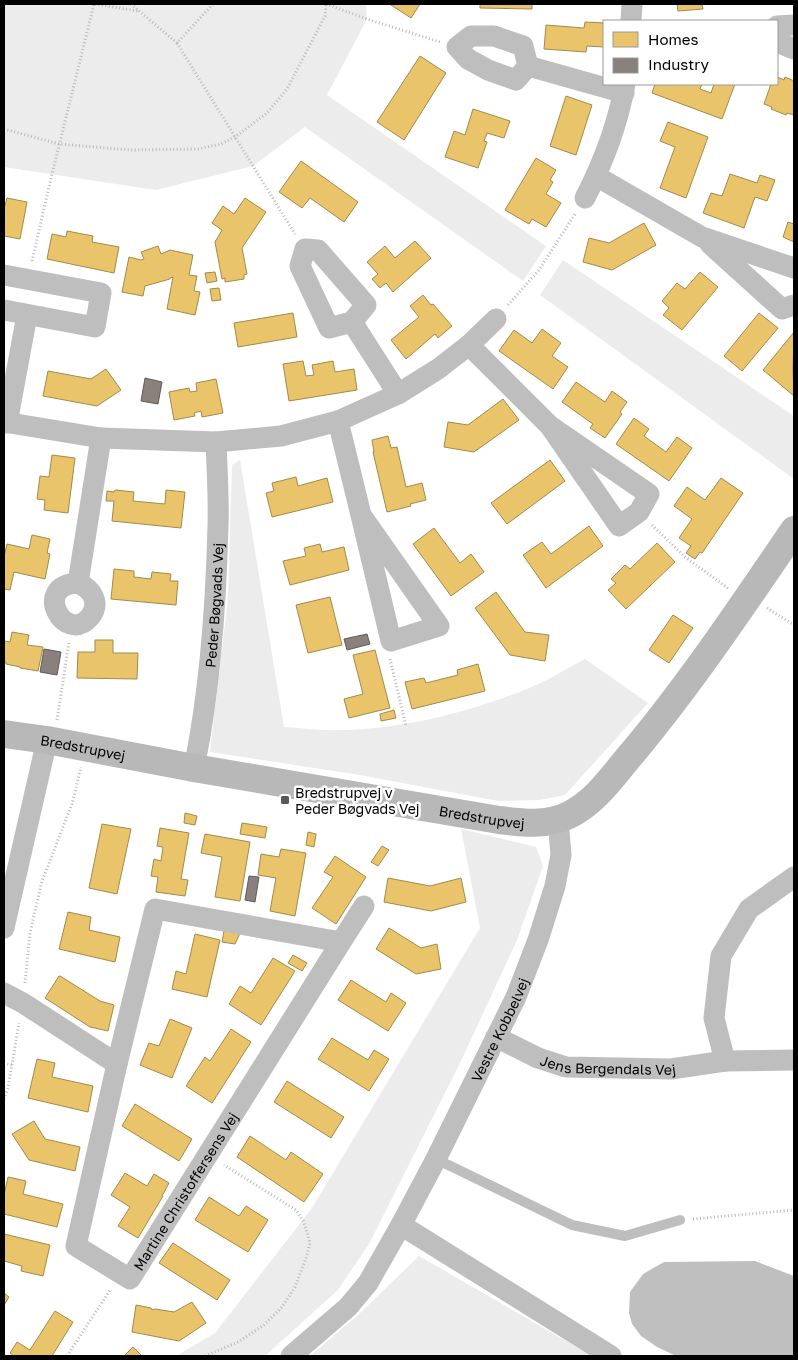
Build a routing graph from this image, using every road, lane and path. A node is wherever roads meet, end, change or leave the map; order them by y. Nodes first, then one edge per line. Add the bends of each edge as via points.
1 (95, 4) edge
2 (131, 4) edge
3 (213, 4) edge
4 (326, 4) edge
5 (632, 4) edge
6 (138, 11) junction
7 (631, 20) edge
8 (794, 25) edge
9 (778, 26) edge
10 (778, 42) edge
11 (177, 43) junction
12 (457, 48) junction
13 (794, 49) edge
14 (528, 66) junction
15 (603, 84) edge
16 (607, 85) edge
17 (624, 89) edge
18 (4, 129) edge
19 (235, 137) junction
20 (59, 144) junction
21 (596, 176) junction
22 (585, 198) joint
23 (702, 237) junction
24 (305, 249) junction
25 (794, 268) edge
26 (4, 275) edge
27 (28, 280) junction
28 (794, 305) edge
29 (4, 310) edge
30 (28, 315) junction
31 (496, 319) joint
32 (352, 322) junction
33 (469, 345) junction
34 (398, 394) junction
35 (338, 421) junction
36 (5, 422) edge
37 (550, 426) junction
38 (101, 438) junction
39 (216, 442) junction
40 (639, 512) junction
41 (361, 515) junction
42 (794, 530) edge
43 (78, 583) junction
44 (737, 594) dead end
45 (764, 607) dead end
46 (71, 624) junction
47 (794, 625) edge
48 (391, 641) junction
49 (406, 726) dead end
50 (52, 731) junction
51 (4, 734) edge
52 (85, 747) junction
53 (194, 768) junction
54 (558, 820) junction
55 (794, 877) edge
56 (364, 906) dead end
57 (4, 928) edge
58 (341, 942) junction
59 (4, 993) edge
60 (23, 1003) junction
61 (496, 1037) junction
62 (794, 1060) edge
63 (725, 1061) junction
64 (4, 1063) edge
65 (117, 1064) junction
66 (12, 1065) junction
67 (4, 1098) edge
68 (208, 1155) junction
69 (436, 1159) junction
70 (794, 1210) edge
71 (680, 1220) joint
72 (401, 1225) junction
73 (121, 1273) junction
74 (67, 1356) edge
75 (205, 1356) edge
76 (291, 1356) edge
77 (611, 1356) edge

1 - 6 path
1 - 20 path
2 - 6 path
3 - 11 path
4 - 12 path
4 - 19 path via 325,16 287,89 267,114
5 - 7 street
6 - 11 path
8 - 9 street
10 - 13 street
11 - 19 path
12 - 14 street via 468,60 516,80
12 - 14 street via 471,36 494,36 522,46
14 - 15 street
16 - 17 street
17 - 21 street
18 - 20 path
19 - 20 path via 198,149 130,150
19 - 24 path
20 - 27 path
21 - 22 street
21 - 23 street
22 - 31 path via 539,270
23 - 25 street
23 - 28 street via 782,309
24 - 32 street via 318,250 366,305
24 - 32 street via 300,266 329,328
26 - 27 street
27 - 30 street via 102,293 95,327
29 - 30 street
30 - 36 street
31 - 33 street
32 - 34 street
33 - 34 street
33 - 37 street
34 - 35 street
35 - 39 street via 281,436
35 - 41 street
36 - 38 street
37 - 40 street via 649,494
37 - 40 street via 619,526
38 - 39 street
38 - 43 street
39 - 53 street, Peder Bøgvads Vej via 215,606
40 - 44 path via 685,558
41 - 48 street
41 - 48 street via 440,626
42 - 54 street, Bredstrupvej via 653,728 597,795
43 - 46 street via 63,587 54,600 58,616
43 - 46 street via 92,592 95,607 87,620
45 - 47 path
46 - 50 path
48 - 49 path via 387,649
50 - 51 street, Bredstrupvej
50 - 52 street, Bredstrupvej
50 - 57 street
52 - 53 street, Bredstrupvej
52 - 60 path via 72,804 42,881 30,933
53 - 54 street, Bredstrupvej via 499,820 541,823
54 - 61 street, Vestre Kobbelvej via 561,855 555,886 516,997
55 - 63 street via 749,909 722,956 714,1018
56 - 58 street, Martine Christoffersens Vej
58 - 65 street, Martine Christoffersens Vej via 155,909
58 - 68 street, Martine Christoffersens Vej
59 - 60 street
60 - 65 street
60 - 66 path
61 - 63 street, Jens Bergendals Vej via 538,1058 566,1067 671,1069
61 - 69 street, Vestre Kobbelvej
62 - 63 street, Jens Bergendals Vej
64 - 66 path
65 - 73 street, Martine Christoffersens Vej via 76,1246
66 - 67 path
68 - 73 street, Martine Christoffersens Vej via 130,1279
68 - 75 path via 296,1210 304,1222 310,1243 295,1288 282,1307 264,1325 238,1342
69 - 71 lane via 572,1225 625,1236
69 - 72 street, Vestre Kobbelvej
70 - 71 path
72 - 76 street, Vestre Kobbelvej via 368,1283 348,1307
72 - 77 street
73 - 74 path

